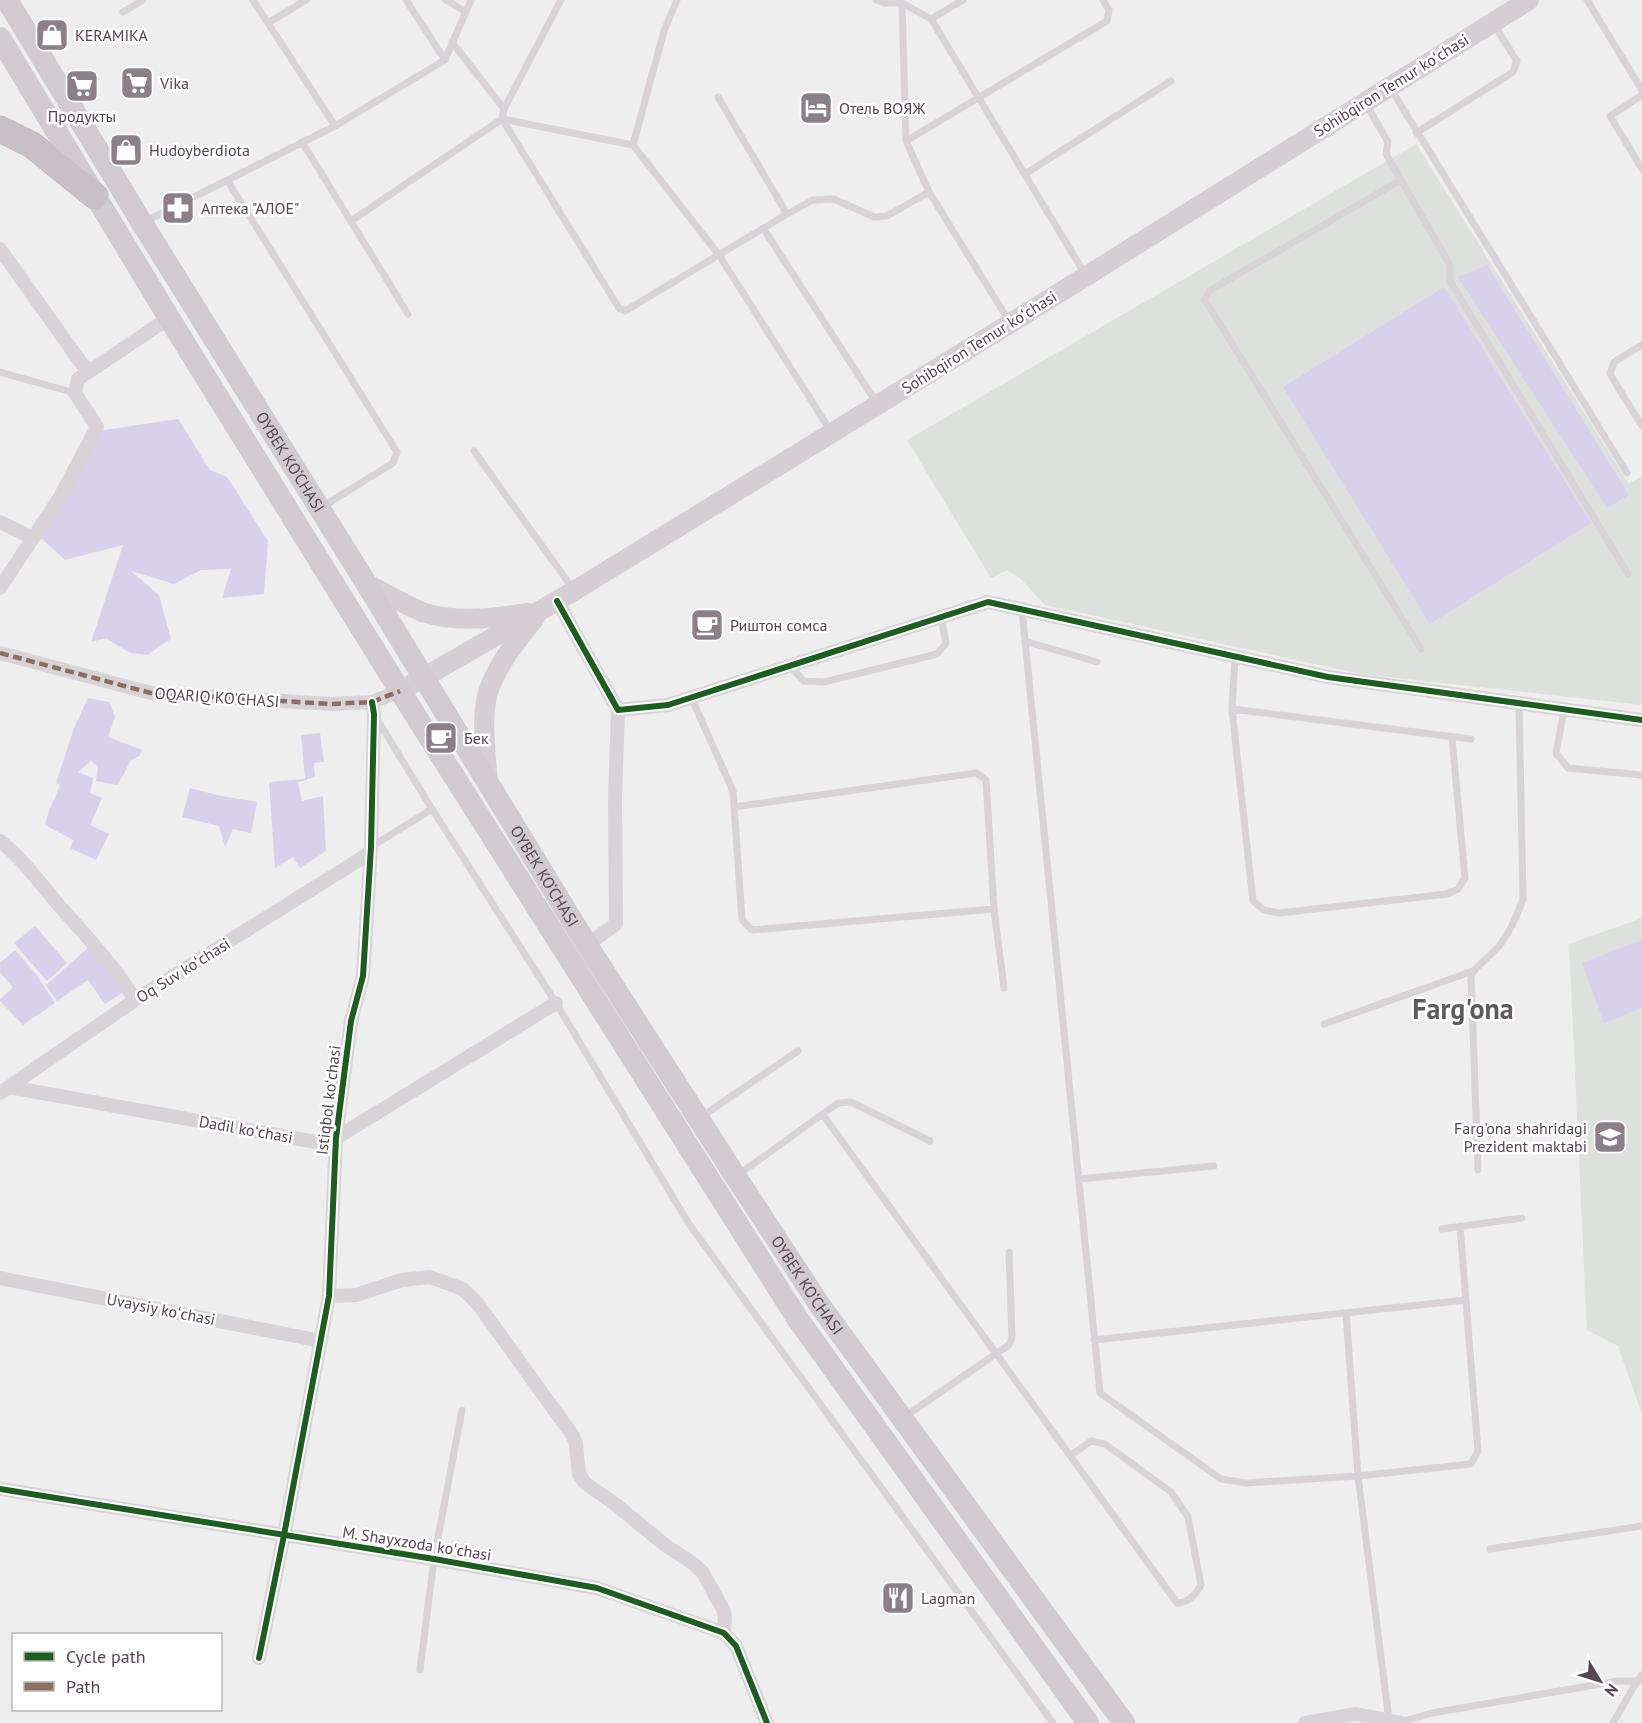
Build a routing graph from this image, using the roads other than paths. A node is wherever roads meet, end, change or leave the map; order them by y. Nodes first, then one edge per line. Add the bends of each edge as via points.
1 (7, 0) edge
2 (143, 0) edge
3 (253, 0) edge
4 (306, 0) edge
5 (406, 0) edge
6 (446, 0) edge
7 (471, 0) edge
8 (561, 0) edge
9 (677, 0) edge
10 (876, 0) edge
11 (963, 0) edge
12 (1103, 0) edge
13 (1529, 0) edge
14 (1587, 0) edge
15 (902, 3) junction
16 (123, 12) dead end
17 (465, 12) junction
18 (931, 19) junction
19 (268, 23) junction
20 (1492, 23) junction
21 (0, 38) edge
22 (452, 42) junction
23 (445, 60) junction
24 (1171, 81) dead end
25 (1389, 87) junction
26 (1642, 90) edge
27 (1642, 95) edge
28 (718, 97) dead end
29 (978, 97) junction
30 (1365, 102) junction
31 (504, 109) junction
32 (502, 119) junction
33 (335, 126) junction
34 (0, 129) edge
35 (1416, 133) junction
36 (906, 141) junction
37 (302, 142) junction
38 (633, 145) junction
39 (1642, 169) edge
40 (1024, 174) junction
41 (227, 180) junction
42 (1401, 180) junction
43 (929, 192) junction
44 (95, 196) junction
45 (787, 214) junction
46 (351, 221) junction
47 (142, 223) junction
48 (763, 228) junction
49 (0, 249) edge
50 (719, 255) junction
51 (1086, 276) junction
52 (408, 314) dead end
53 (169, 318) junction
54 (1011, 323) junction
55 (1642, 345) edge
56 (87, 371) junction
57 (0, 372) edge
58 (75, 393) junction
59 (878, 404) junction
60 (1642, 426) edge
61 (832, 432) junction
62 (474, 451) dead end
63 (1627, 473) dead end
64 (319, 508) junction
65 (0, 522) edge
66 (33, 538) junction
67 (1628, 574) dead end
68 (366, 583) junction
69 (0, 588) edge
70 (574, 591) junction
71 (548, 606) junction
72 (1022, 610) junction
73 (941, 617) junction
74 (1025, 641) junction
75 (1421, 649) dead end
76 (0, 653) edge
77 (1235, 657) junction
78 (1097, 662) dead end
79 (789, 666) junction
80 (423, 677) junction
81 (400, 691) junction
82 (691, 698) junction
83 (1519, 704) junction
84 (373, 708) junction
85 (1232, 709) junction
86 (618, 710) junction
87 (1564, 710) junction
88 (1642, 720) edge
89 (1452, 738) junction
90 (1471, 739) dead end
91 (1642, 775) edge
92 (488, 782) junction
93 (734, 807) junction
94 (432, 809) junction
95 (0, 841) edge
96 (370, 850) junction
97 (994, 909) junction
98 (587, 945) junction
99 (1473, 971) junction
100 (1004, 988) dead end
101 (135, 1000) junction
102 (556, 1003) junction
103 (1324, 1024) dead end
104 (798, 1051) dead end
105 (5, 1090) edge
106 (823, 1115) junction
107 (698, 1118) junction
108 (336, 1138) junction
109 (930, 1141) dead end
110 (1214, 1166) dead end
111 (1478, 1170) dead end
112 (736, 1177) junction
113 (1079, 1179) junction
114 (1522, 1218) dead end
115 (1460, 1226) junction
116 (1442, 1229) dead end
117 (1009, 1252) dead end
118 (0, 1278) edge
119 (329, 1296) junction
120 (1466, 1300) junction
121 (1346, 1313) junction
122 (1095, 1340) junction
123 (321, 1341) junction
124 (996, 1353) junction
125 (462, 1410) dead end
126 (902, 1418) junction
127 (1070, 1456) junction
128 (1358, 1476) junction
129 (0, 1489) edge
130 (1642, 1526) edge
131 (284, 1535) junction
132 (1490, 1549) dead end
133 (434, 1559) junction
134 (724, 1633) junction
135 (259, 1658) dead end
136 (420, 1670) dead end
137 (1640, 1679) edge
138 (1397, 1722) edge
139 (767, 1723) edge
140 (1053, 1723) edge
141 (1088, 1723) edge
142 (1124, 1723) edge
143 (1305, 1723) edge
144 (1613, 1723) edge

1 - 47 main road, OYBEK KO‘CHASI
2 - 16 lane
3 - 19 lane
4 - 19 lane
5 - 23 lane
6 - 17 lane
7 - 17 lane
8 - 31 lane
9 - 38 lane via 664,31
10 - 15 lane
11 - 18 lane
12 - 29 lane via 1109,10 1107,21
13 - 20 main road, Sohibqiron Temur koʻchasi
14 - 26 lane
15 - 18 lane
15 - 36 lane
17 - 22 lane
18 - 29 lane
19 - 33 lane
20 - 25 main road, Sohibqiron Temur koʻchasi
20 - 35 lane via 1517,61 1513,72
21 - 44 main road, OYBEK KO‘CHASI
22 - 23 lane
22 - 31 lane
23 - 33 lane
24 - 40 lane
25 - 30 main road, Sohibqiron Temur koʻchasi
25 - 35 lane
27 - 39 lane via 1610,116
28 - 45 lane
29 - 36 lane
29 - 40 lane
30 - 42 lane via 1388,142 1386,154
30 - 51 main road, Sohibqiron Temur koʻchasi
31 - 32 lane
32 - 38 lane
32 - 46 lane
32 - 50 lane via 619,308 626,311
33 - 37 lane
34 - 44 highway via 32,145
35 - 63 lane
36 - 43 lane
37 - 41 lane
37 - 46 lane
38 - 50 lane
40 - 51 lane
41 - 47 lane
41 - 64 lane via 397,452 393,463
42 - 67 lane via 1450,265 1450,281
42 - 75 lane via 1209,291 1205,300
43 - 45 lane via 887,216 874,217 834,199 813,200
43 - 54 lane
44 - 53 main road, OYBEK KO‘CHASI
45 - 48 lane
46 - 52 lane
47 - 64 main road, OYBEK KO‘CHASI
48 - 50 lane
48 - 59 lane
49 - 56 street
50 - 61 lane
51 - 54 main road, Sohibqiron Temur koʻchasi
53 - 56 street
53 - 81 main road, OYBEK KO‘CHASI
54 - 59 main road, Sohibqiron Temur koʻchasi
55 - 60 lane via 1614,362 1610,374
56 - 58 street via 78,379
57 - 58 lane
58 - 66 street via 97,427
59 - 61 main road, Sohibqiron Temur koʻchasi
61 - 70 main road, Sohibqiron Temur koʻchasi
62 - 70 lane
64 - 68 main road, OYBEK KO‘CHASI
65 - 66 street
66 - 69 street
68 - 71 main road via 424,613 455,619 494,618
68 - 80 main road, OYBEK KO‘CHASI
70 - 71 main road, Sohibqiron Temur koʻchasi
71 - 80 main road, Sohibqiron Temur koʻchasi
71 - 86 street
71 - 92 main road via 509,650 490,686 484,719
72 - 73 street via 988,602
72 - 74 lane
72 - 77 street
73 - 79 street
73 - 79 lane via 946,643 937,654 824,682 804,681
74 - 78 lane
74 - 113 lane
76 - 84 street, OQARIQ KO'CHASI via 151,693
77 - 83 street via 1328,677
77 - 85 lane
79 - 82 street
80 - 81 main road, Sohibqiron Temur koʻchasi
80 - 92 main road, OYBEK KO‘CHASI
81 - 84 street, OQARIQ KO'CHASI
81 - 141 main road, OYBEK KO‘CHASI via 797,1318
82 - 86 street via 668,705
82 - 93 lane via 733,791
83 - 87 street
83 - 99 lane via 1523,899 1509,932
84 - 94 lane
84 - 96 street, Istiqbol koʻchasi
85 - 89 lane
85 - 89 lane via 1254,901 1264,910 1279,913 1447,894 1458,889 1465,878
86 - 98 street via 616,924
87 - 88 street
87 - 91 lane via 1556,753 1568,768
89 - 90 lane
92 - 98 main road, OYBEK KO‘CHASI
93 - 97 lane via 742,920 752,930
93 - 97 lane via 976,773 986,780
94 - 96 lane
94 - 102 lane
95 - 101 street via 85,935
96 - 101 street, Oq Suv koʻchasi
96 - 108 street, Istiqbol koʻchasi via 363,976 351,1021
97 - 100 lane
98 - 107 main road, OYBEK KO‘CHASI
99 - 103 lane
99 - 111 lane
101 - 105 street, Oq Suv koʻchasi
102 - 108 street, Dadil koʻchasi
102 - 140 lane via 689,1224
104 - 107 lane
105 - 108 street, Dadil koʻchasi via 316,1142
106 - 109 lane via 838,1103 850,1102
106 - 112 lane
106 - 124 lane
107 - 112 main road, OYBEK KO‘CHASI
108 - 119 street, Istiqbol koʻchasi
110 - 113 lane
112 - 126 main road, OYBEK KO‘CHASI via 819,1304
113 - 122 lane
114 - 115 lane
115 - 116 lane
115 - 120 lane
117 - 124 lane via 1012,1338 1009,1345
118 - 123 street, Uvaysiy koʻchasi
119 - 123 street, Istiqbol koʻchasi
119 - 134 street via 356,1295 402,1280 430,1277 463,1289 478,1304 573,1436 579,1474 585,1483 703,1573 724,1611
120 - 121 lane
120 - 128 lane via 1478,1451 1471,1464
121 - 122 lane
121 - 128 lane
122 - 128 lane via 1100,1394 1221,1479 1245,1482
123 - 131 street, Istiqbol koʻchasi
124 - 126 lane
124 - 127 lane
125 - 133 lane
126 - 142 main road, OYBEK KO‘CHASI
127 - 127 lane via 1177,1603 1197,1592 1201,1585 1188,1517 1171,1492 1105,1444 1091,1441
128 - 138 lane
129 - 131 street, M. Shayxzoda koʻchasi
130 - 132 lane
131 - 133 street, M. Shayxzoda koʻchasi
131 - 135 street, Istiqbol koʻchasi
133 - 134 street, M. Shayxzoda koʻchasi via 597,1588
133 - 136 lane
134 - 139 street via 736,1646
137 - 138 lane
137 - 144 lane
138 - 143 street via 1356,1714

